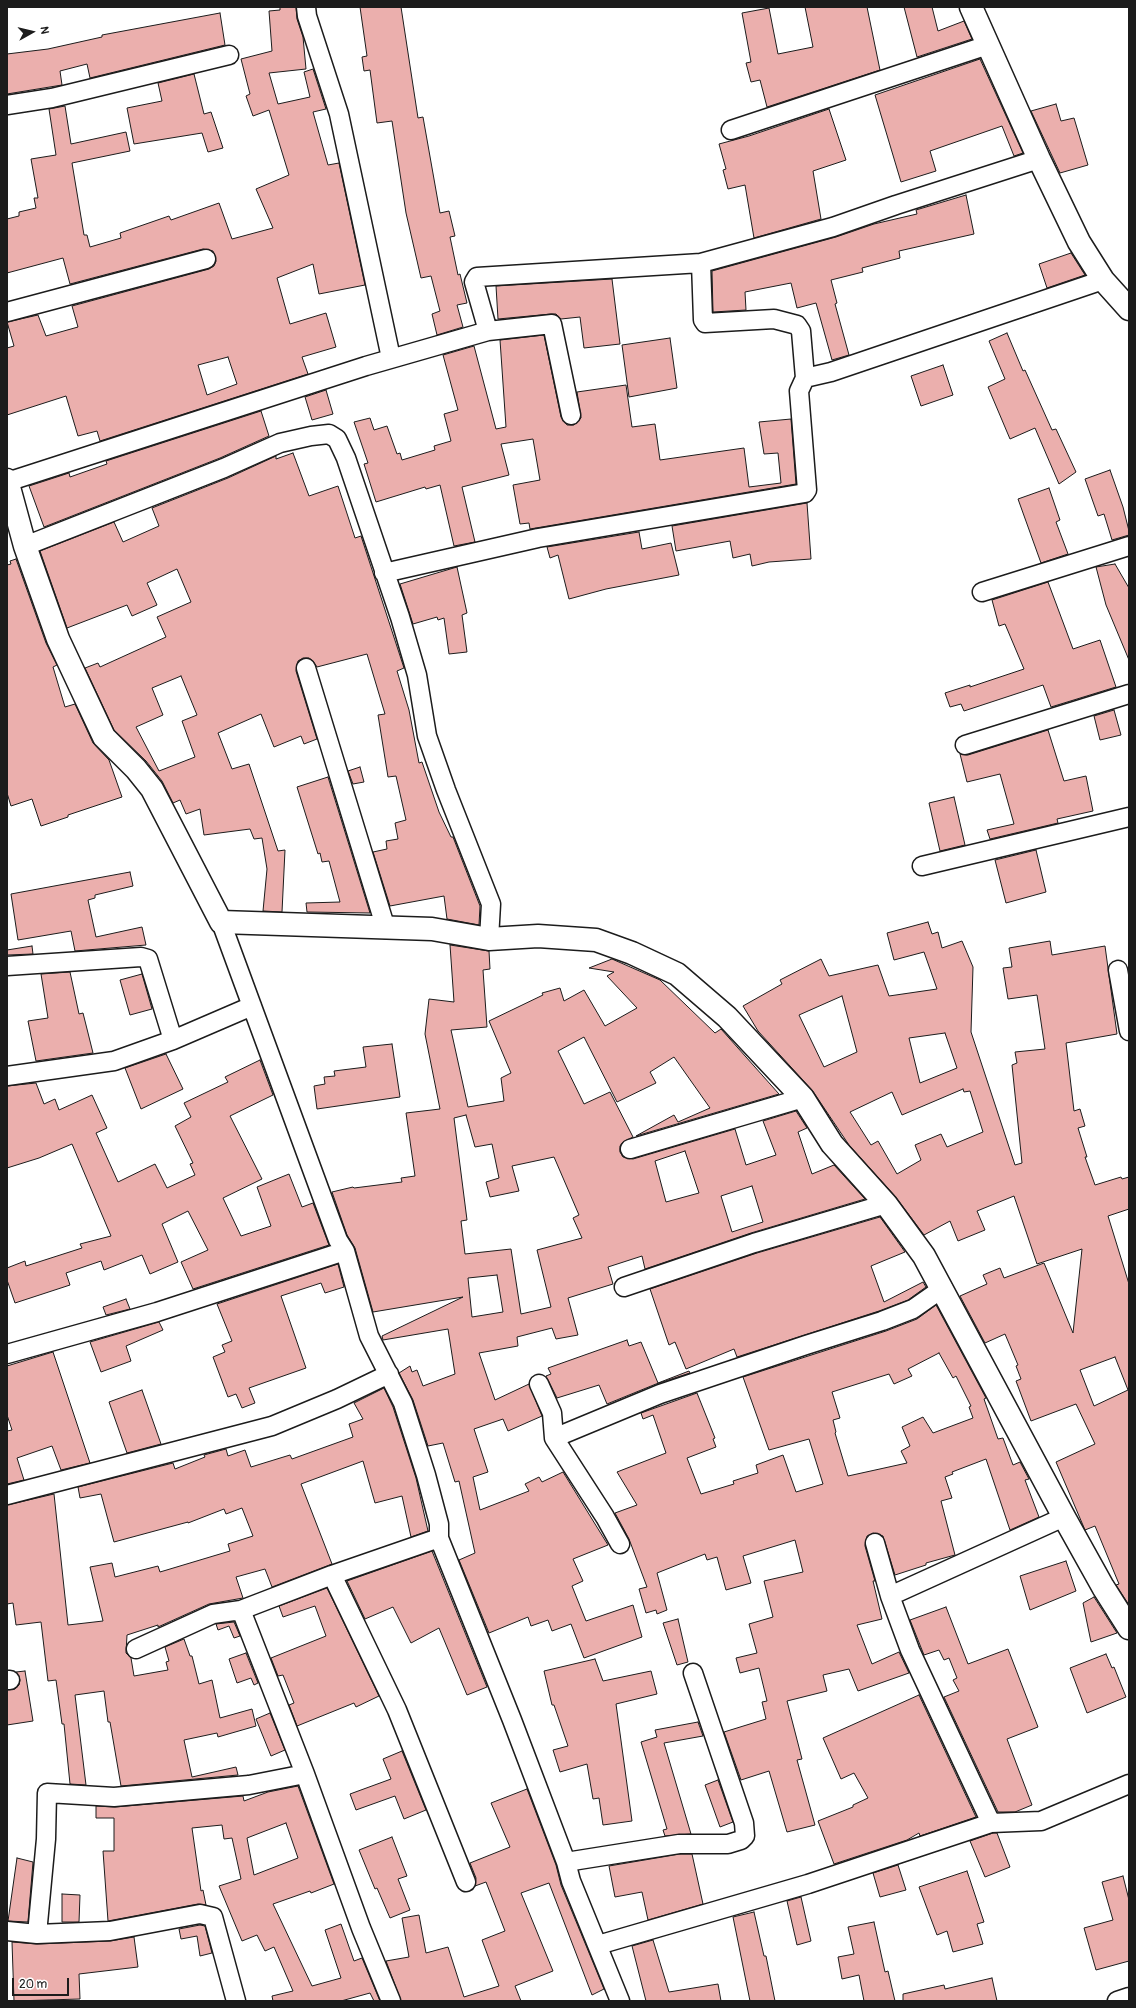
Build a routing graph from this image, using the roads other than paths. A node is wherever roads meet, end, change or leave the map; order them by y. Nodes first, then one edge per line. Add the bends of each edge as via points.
1 (306, 7) edge
2 (971, 7) edge
3 (988, 45) junction
4 (229, 55) dead end
5 (7, 105) edge
6 (731, 130) dead end
7 (1039, 159) junction
8 (206, 259) dead end
9 (701, 263) junction
10 (1104, 280) junction
11 (1129, 309) edge
12 (7, 312) edge
13 (488, 331) junction
14 (391, 358) junction
15 (805, 378) junction
16 (571, 415) dead end
17 (7, 481) edge
18 (25, 546) junction
19 (1129, 546) edge
20 (384, 573) junction
21 (982, 592) dead end
22 (306, 668) dead end
23 (1129, 694) edge
24 (965, 745) dead end
25 (1129, 816) edge
26 (922, 866) dead end
27 (221, 922) junction
28 (386, 929) junction
29 (489, 939) junction
30 (7, 966) edge
31 (1118, 970) dead end
32 (252, 1006) junction
33 (1129, 1031) edge
34 (173, 1040) junction
35 (7, 1076) edge
36 (803, 1098) junction
37 (630, 1149) dead end
38 (886, 1204) junction
39 (345, 1250) junction
40 (624, 1287) dead end
41 (943, 1288) junction
42 (7, 1354) edge
43 (389, 1374) junction
44 (539, 1384) dead end
45 (554, 1438) junction
46 (7, 1495) edge
47 (1064, 1517) junction
48 (439, 1538) junction
49 (875, 1543) dead end
50 (620, 1544) dead end
51 (332, 1575) junction
52 (890, 1596) junction
53 (240, 1610) junction
54 (1129, 1628) edge
55 (136, 1649) dead end
56 (692, 1673) dead end
57 (305, 1774) junction
58 (1129, 1784) edge
59 (991, 1824) junction
60 (566, 1862) junction
61 (466, 1882) dead end
62 (7, 1931) edge
63 (37, 1934) junction
64 (598, 1945) junction
65 (1129, 1997) edge
66 (236, 2001) edge
67 (391, 2001) edge
68 (620, 2001) edge
69 (1117, 2001) edge

1 - 14 street via 339,114
2 - 3 street
3 - 6 street
3 - 7 street
4 - 5 street via 52,98
7 - 9 street via 833,228
7 - 10 street via 1079,242
8 - 12 street
9 - 13 street via 476,277 474,282
9 - 15 street via 705,323 774,319 797,325
10 - 11 street
10 - 15 street via 831,372
13 - 14 street
13 - 16 street via 552,324
14 - 17 street
15 - 20 street via 799,391 807,490 805,493 538,538
17 - 18 street
18 - 20 street via 224,468 280,443 329,434 337,439 346,458
18 - 27 street via 58,639 104,737 152,789
19 - 21 street
20 - 29 street via 417,675 427,736 491,904
22 - 28 street
23 - 24 street
25 - 26 street
27 - 28 street
27 - 32 street
28 - 29 street via 432,929
29 - 36 street via 538,936 596,940 677,974 727,1017
30 - 34 street via 141,957 148,959
31 - 33 street
32 - 34 street
32 - 39 street via 338,1240
34 - 35 street via 114,1062
36 - 37 street
36 - 38 street via 832,1144
38 - 40 street via 754,1243
38 - 41 street via 924,1256
39 - 42 street via 157,1312
39 - 43 street via 368,1336
41 - 45 street via 913,1308 882,1321 660,1394
41 - 47 street
43 - 46 street via 272,1426
43 - 48 street via 403,1403 426,1475 439,1524
44 - 45 street via 552,1413
45 - 50 street
47 - 52 street
47 - 54 street
48 - 51 street
48 - 60 street
49 - 52 street
51 - 53 street
51 - 61 street via 397,1710
52 - 59 street via 910,1650
53 - 55 street via 213,1614
53 - 57 street
56 - 60 street via 744,1824 745,1836 728,1844 679,1844
57 - 63 street via 249,1785 114,1797 47,1792 46,1839
57 - 67 street via 360,1928
58 - 59 street via 1041,1821
59 - 64 street via 808,1884
60 - 64 street via 571,1881
62 - 63 street
63 - 66 street via 110,1931 200,1914 213,1917
64 - 68 street
65 - 69 street

